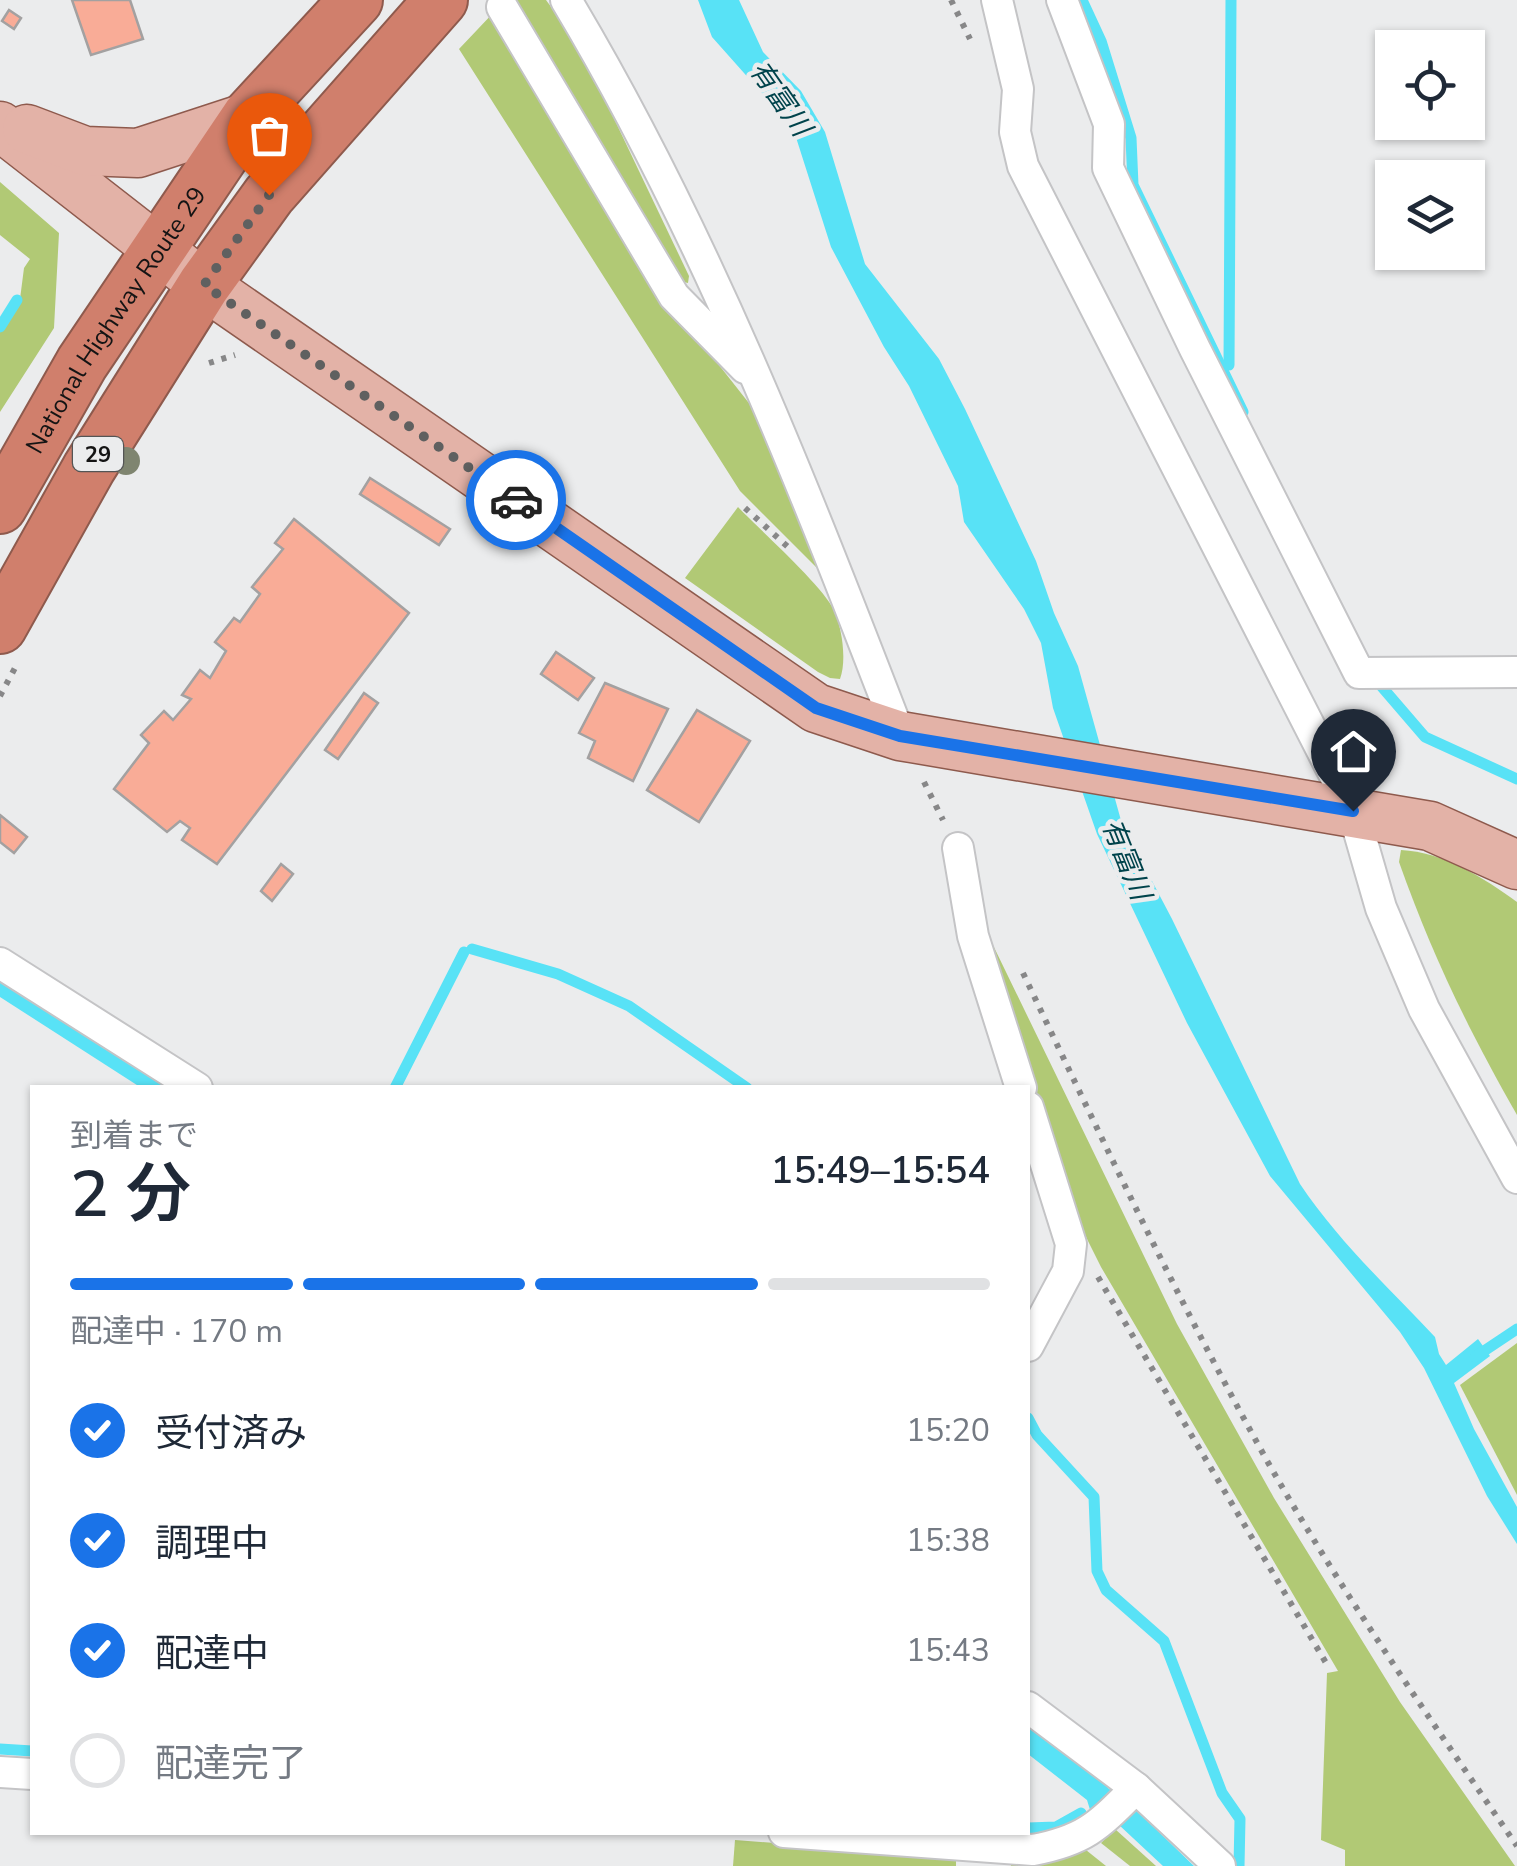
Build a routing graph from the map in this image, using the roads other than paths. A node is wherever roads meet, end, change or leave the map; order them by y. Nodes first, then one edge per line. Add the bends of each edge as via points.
1 (356, 0) edge
2 (441, 0) edge
3 (566, 0) edge
4 (997, 0) edge
5 (1062, 0) edge
6 (502, 7) dead end
7 (248, 117) junction
8 (0, 122) edge
9 (159, 250) junction
10 (204, 285) junction
11 (757, 381) junction
12 (0, 507) edge
13 (8, 646) edge
14 (1517, 672) edge
15 (900, 736) junction
16 (1353, 811) junction
17 (958, 848) road end
18 (1517, 864) edge
19 (0, 964) edge
20 (192, 1085) edge
21 (1020, 1085) edge
22 (1030, 1114) edge
23 (1517, 1178) edge
24 (1030, 1342) edge
25 (1030, 1708) edge
26 (0, 1772) edge
27 (30, 1774) edge
28 (1136, 1788) junction
29 (826, 1835) edge
30 (1220, 1866) edge

1 - 7 highway, National Highway Route 29 / 29
2 - 10 highway, 29 via 269,195
3 - 11 street via 702,252
4 - 16 street via 1018,89 1015,132 1022,166
5 - 14 street via 1109,124 1108,168 1360,673
6 - 11 street via 674,296
7 - 8 main road via 138,153 110,154
7 - 9 highway, National Highway Route 29 / 29
8 - 9 main road
9 - 10 main road
9 - 12 highway, National Highway Route 29 / 29 via 82,364
10 - 13 highway, 29 via 89,468
10 - 15 main road via 816,708
11 - 15 street
15 - 16 main road
16 - 18 main road via 1430,826
16 - 23 street via 1380,908 1424,1009
17 - 21 street via 974,936
19 - 20 street
22 - 24 street via 1070,1244 1068,1271
25 - 28 street
26 - 27 street
28 - 29 street via 1097,1827 1067,1844 1033,1850
28 - 30 street

